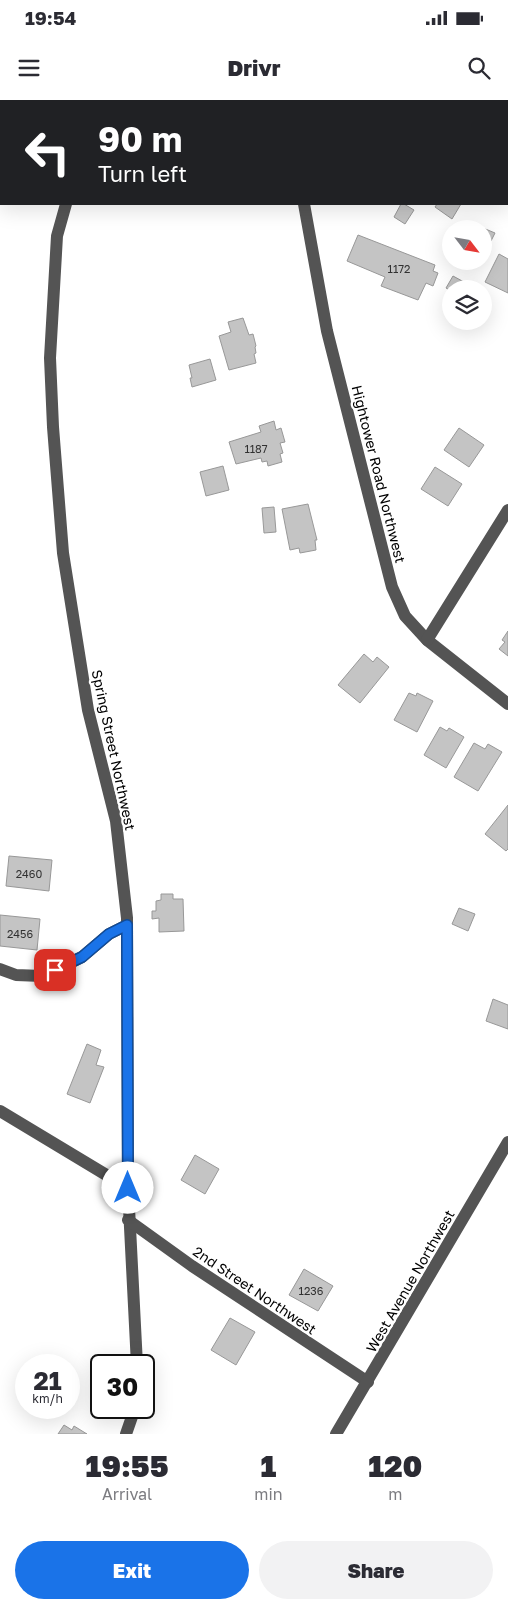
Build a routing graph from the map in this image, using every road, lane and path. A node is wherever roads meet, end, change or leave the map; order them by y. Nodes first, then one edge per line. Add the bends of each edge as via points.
1 (66, 205) edge
2 (304, 205) edge
3 (508, 510) edge
4 (426, 640) junction
5 (508, 704) edge
6 (127, 925) junction
7 (0, 969) edge
8 (0, 1111) edge
9 (508, 1142) edge
10 (128, 1188) junction
11 (128, 1220) junction
12 (136, 1354) edge
13 (368, 1382) junction
14 (131, 1419) edge
15 (126, 1434) edge
16 (336, 1434) edge

1 - 6 street, Spring Street Northwest via 57,236 50,358 53,437 64,553 88,710 116,821
2 - 4 street, Hightower Road Northwest via 327,331 392,587 405,616
3 - 4 street
4 - 5 street, Hightower Road Northwest
6 - 7 street via 109,934 82,957 42,976 16,975
6 - 10 street, Spring Street Northwest
8 - 10 street
9 - 13 street, West Avenue Northwest
10 - 11 street, Spring Street Northwest
11 - 12 street, Spring Street Northwest
11 - 13 street, 2nd Street Northwest
13 - 16 street, West Avenue Northwest
14 - 15 street

